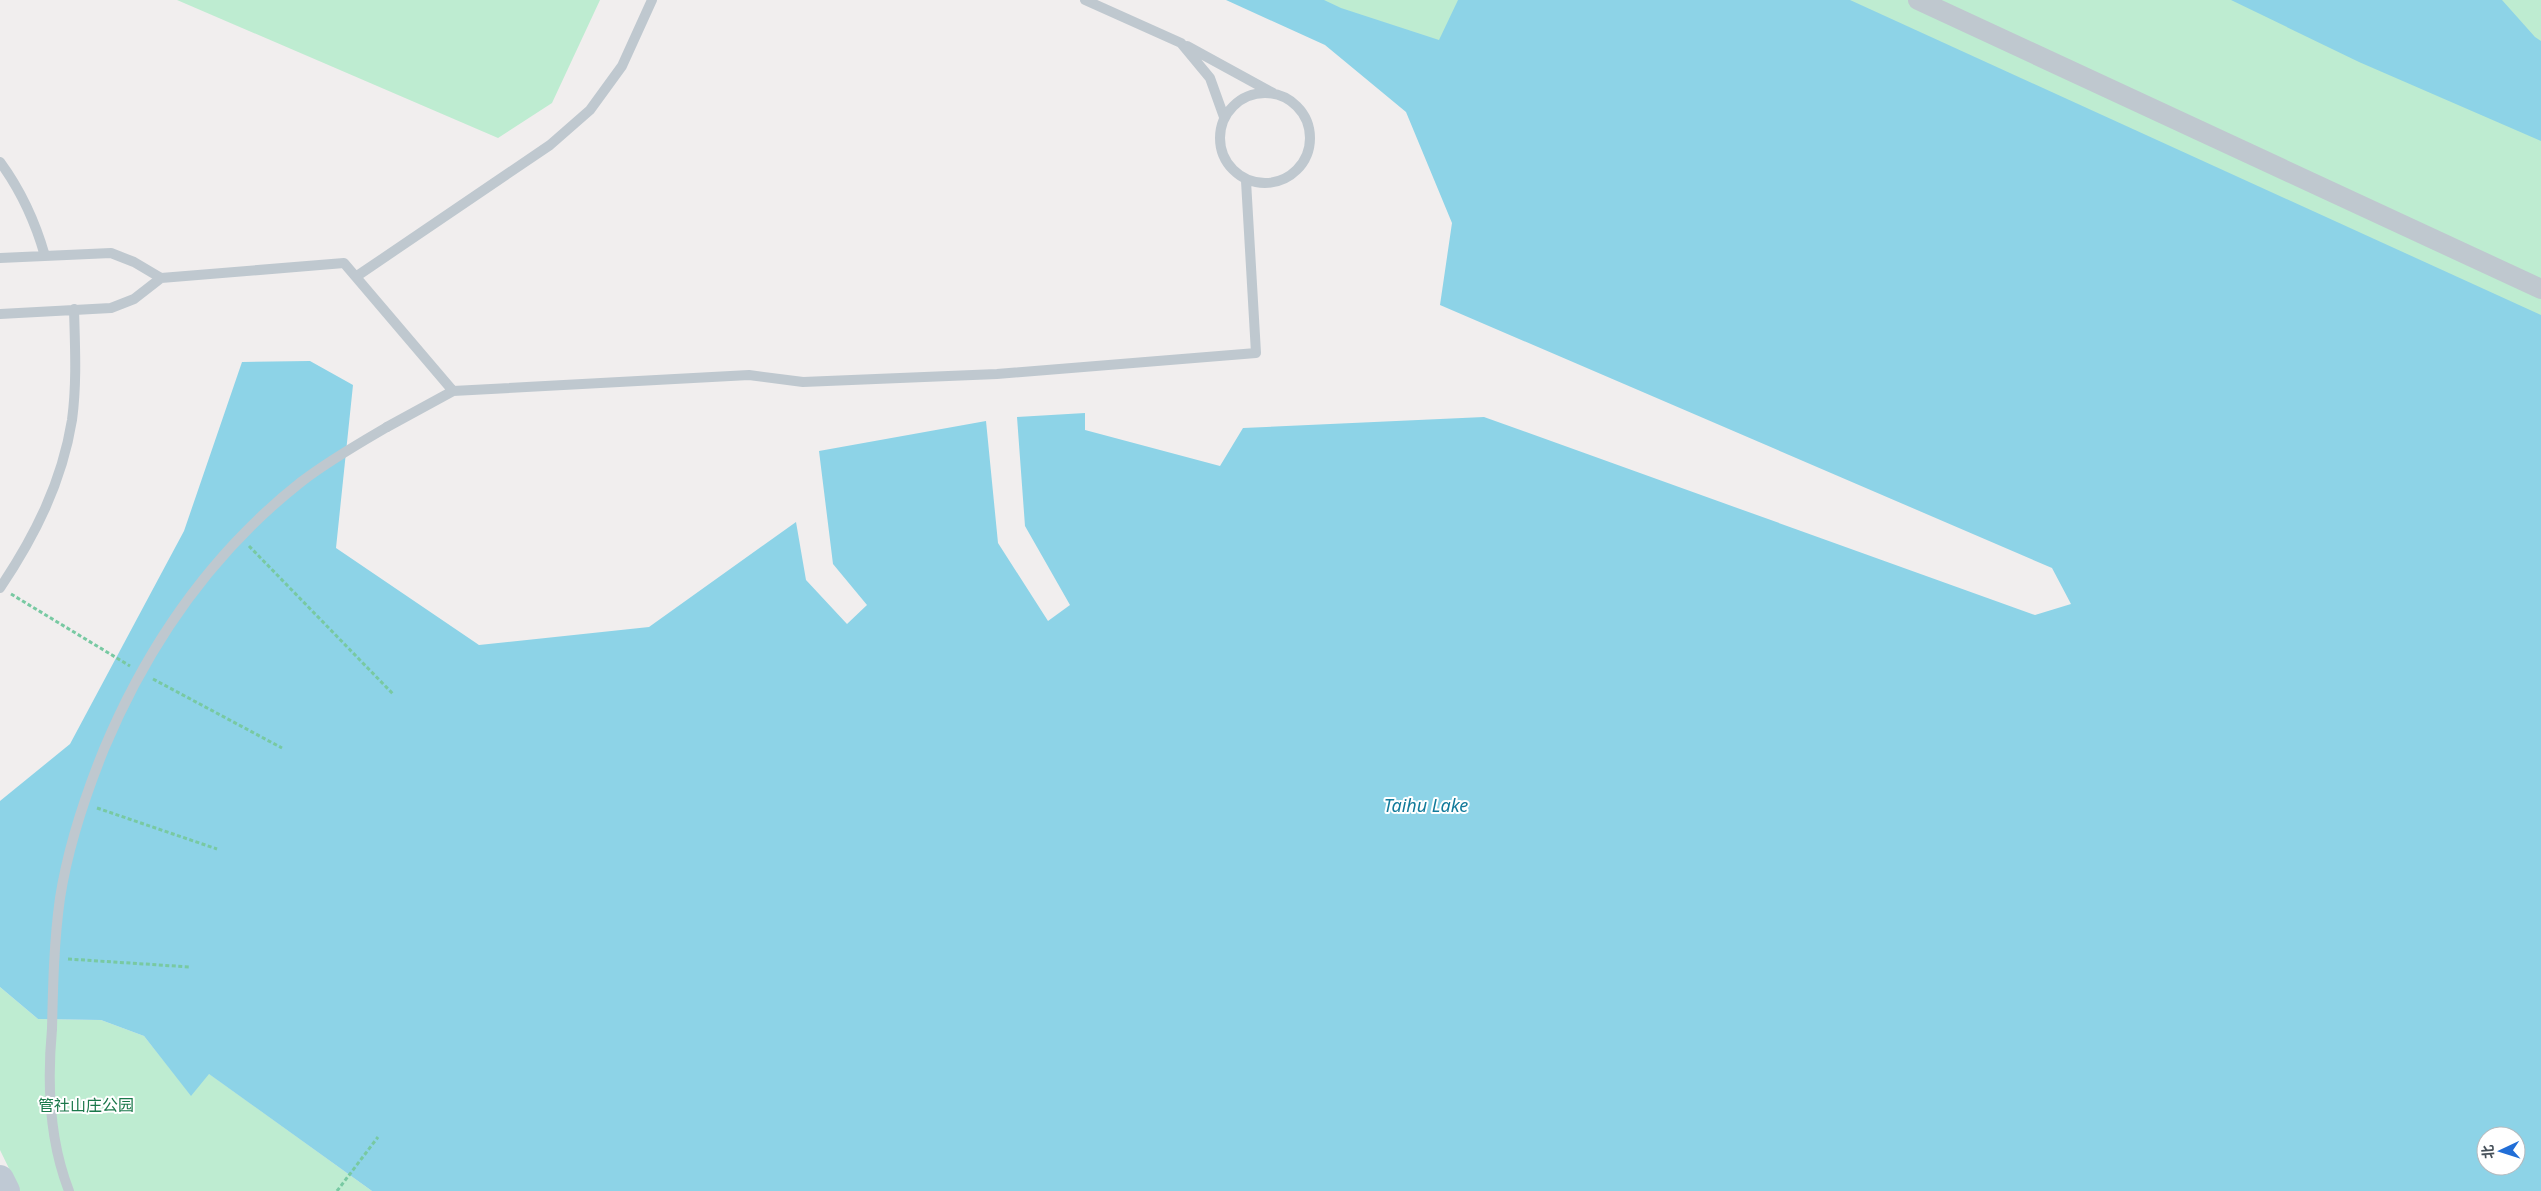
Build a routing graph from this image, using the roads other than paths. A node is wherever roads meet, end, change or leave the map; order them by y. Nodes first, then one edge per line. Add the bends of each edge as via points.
1 (652, 0) edge
2 (1085, 0) edge
3 (1918, 0) edge
4 (1181, 43) junction
5 (1274, 94) junction
6 (1224, 117) junction
7 (0, 162) edge
8 (1246, 180) junction
9 (45, 256) junction
10 (0, 258) edge
11 (357, 276) junction
12 (161, 278) junction
13 (2541, 289) edge
14 (74, 309) junction
15 (0, 314) edge
16 (452, 391) junction
17 (0, 588) edge
18 (0, 1179) edge
19 (6, 1191) edge
20 (69, 1191) edge

1 - 11 lane via 622,66 590,110 550,145
2 - 4 lane
3 - 13 street
4 - 5 lane
4 - 6 lane via 1210,78
5 - 6 lane via 1249,96
5 - 8 lane via 1293,103 1306,119 1309,150 1300,168 1287,178 1263,184
6 - 8 lane via 1221,147 1226,161
7 - 9 lane via 32,215
8 - 16 lane via 1256,353 997,374 803,382 749,375
9 - 10 lane
9 - 12 lane via 111,253
11 - 12 lane via 344,263
11 - 16 lane
12 - 14 lane via 134,299 111,308
14 - 15 lane
14 - 17 lane via 72,420 62,462 50,500 32,538
16 - 20 lane, bridge via 333,459 301,482 218,559 185,601 140,671 111,732 84,804 61,896 48,1063 52,1121
18 - 19 street

